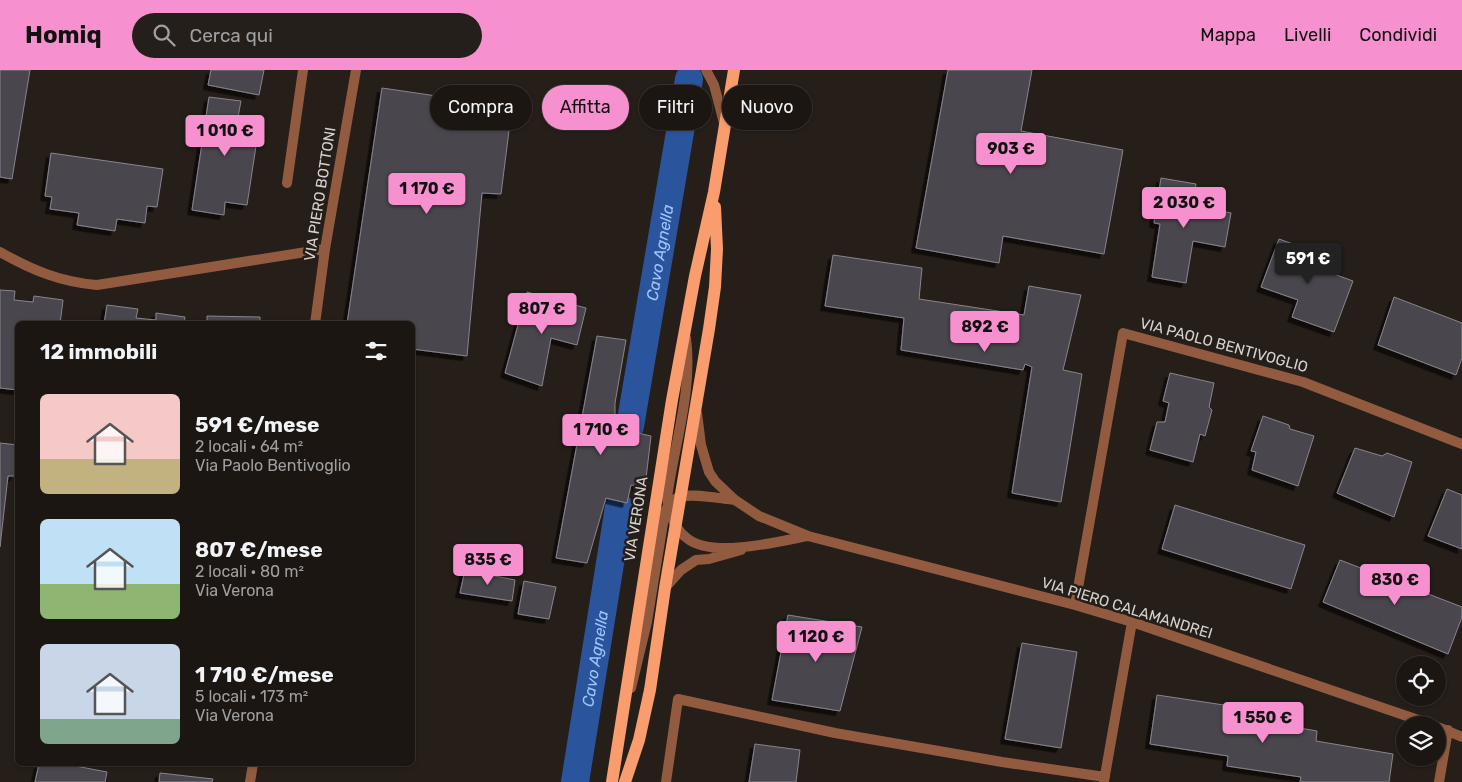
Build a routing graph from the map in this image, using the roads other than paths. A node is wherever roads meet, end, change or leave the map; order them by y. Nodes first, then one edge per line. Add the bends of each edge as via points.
1 (303, 70) edge
2 (356, 70) edge
3 (706, 70) edge
4 (734, 70) edge
5 (731, 85) edge
6 (722, 116) edge
7 (723, 130) edge
8 (286, 184) dead end
9 (714, 192) junction
10 (325, 248) junction
11 (0, 252) edge
12 (315, 321) edge
13 (685, 333) junction
14 (696, 401) junction
15 (1462, 444) edge
16 (680, 497) junction
17 (735, 500) junction
18 (668, 505) junction
19 (675, 524) junction
20 (808, 536) junction
21 (756, 546) junction
22 (664, 588) junction
23 (1075, 605) junction
24 (1132, 622) junction
25 (622, 711) junction
26 (1407, 716) edge
27 (1448, 730) joint
28 (1462, 737) edge
29 (253, 766) edge
30 (1104, 779) edge
31 (250, 782) edge
32 (612, 782) edge
33 (626, 782) edge
34 (666, 782) edge
35 (1439, 782) edge

1 - 8 street
2 - 10 street, VIA PIERO BOTTONI
3 - 6 street via 714,85
4 - 5 main road, VIA VERONA
7 - 9 main road, VIA VERONA
9 - 13 main road, VIA VERONA
9 - 14 main road, VIA VERONA via 715,287
10 - 11 street via 97,285 78,284 32,269
10 - 12 street, VIA PIERO BOTTONI
13 - 18 street, VIA VERONA via 688,355 686,385
13 - 25 main road, VIA VERONA
14 - 16 main road, VIA VERONA
14 - 17 street, VIA PIERO CALAMANDREI via 701,445 709,472
15 - 23 street, VIA PAOLO BENTIVOGLIO via 1303,382 1123,333
16 - 17 street, VIA PIERO CALAMANDREI
16 - 18 street, VIA VERONA
16 - 19 main road, VIA VERONA
17 - 20 street, VIA PIERO CALAMANDREI via 759,516
18 - 19 street, VIA VERONA
18 - 25 street, VIA VERONA via 641,651
19 - 21 street, VIA PIERO CALAMANDREI via 686,538 701,545
19 - 22 main road, VIA VERONA
20 - 21 street, VIA PIERO CALAMANDREI
20 - 23 street, VIA PIERO CALAMANDREI
21 - 22 street, VIA PIERO CALAMANDREI via 696,560
22 - 33 main road, VIA VERONA via 646,716
23 - 24 street, VIA PIERO CALAMANDREI
24 - 26 street, VIA PIERO CALAMANDREI
24 - 30 street
25 - 32 main road, VIA VERONA
27 - 28 street
27 - 35 street
29 - 31 street
30 - 34 street via 835,733 678,699

